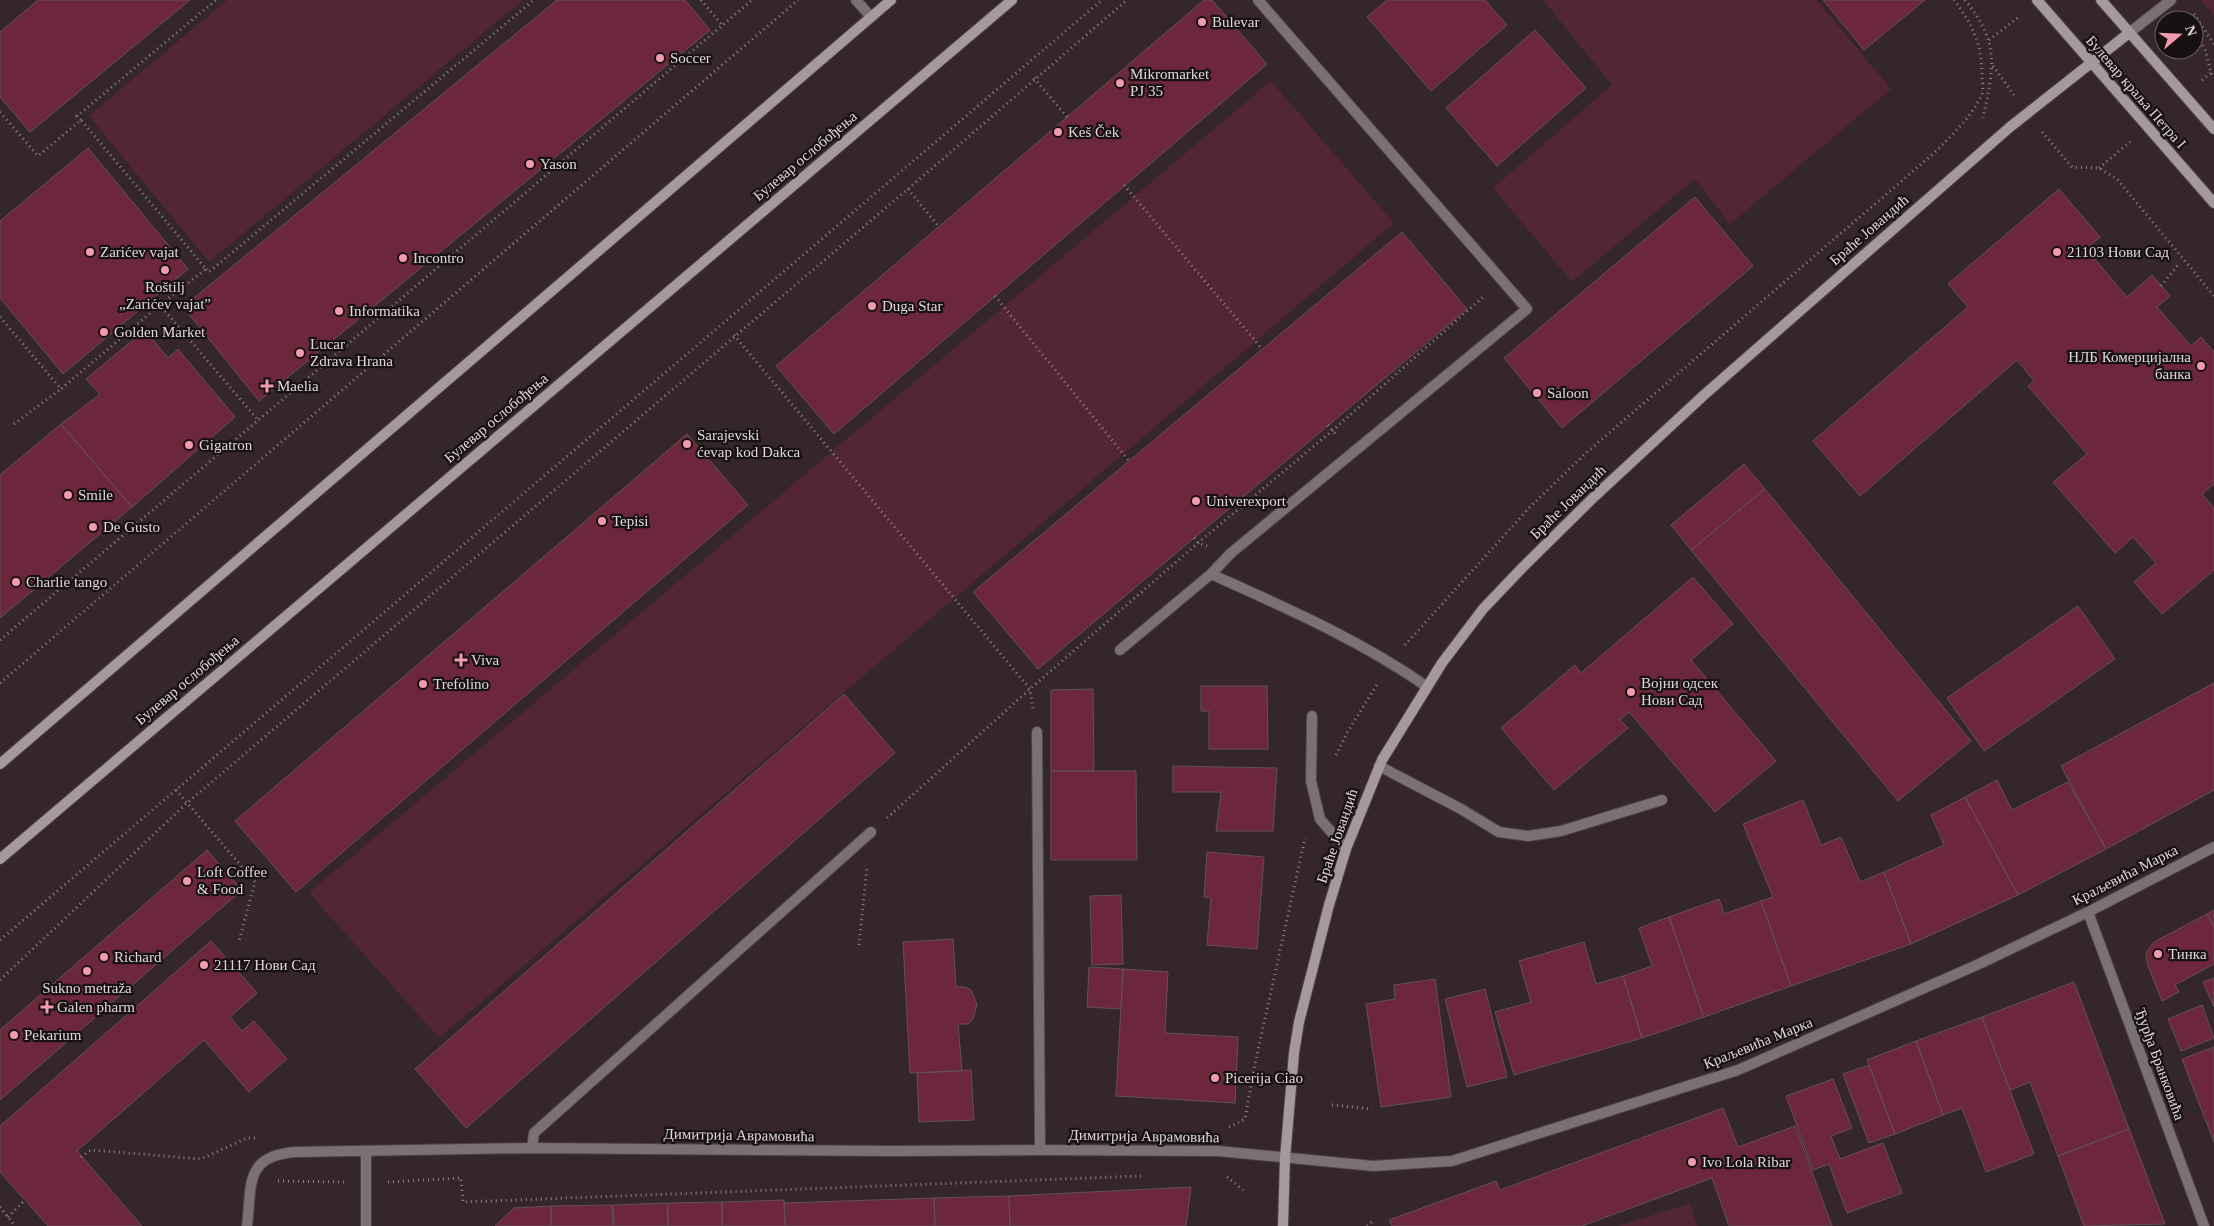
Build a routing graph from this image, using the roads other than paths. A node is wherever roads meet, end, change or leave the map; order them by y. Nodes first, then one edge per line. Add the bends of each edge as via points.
1 (856, 0) edge
2 (890, 0) edge
3 (1012, 0) edge
4 (1258, 0) edge
5 (2102, 0) edge
6 (2170, 0) edge
7 (2038, 1) edge
8 (871, 17) junction
9 (2129, 33) junction
10 (2091, 63) junction
11 (2214, 129) edge
12 (2214, 204) edge
13 (1210, 574) junction
14 (1120, 650) dead end
15 (1426, 686) junction
16 (1312, 716) dead end
17 (1037, 732) dead end
18 (0, 764) edge
19 (1379, 766) junction
20 (1662, 800) dead end
21 (871, 832) road end
22 (2214, 846) edge
23 (1346, 849) junction
24 (0, 859) edge
25 (2088, 912) junction
26 (532, 1148) junction
27 (1040, 1150) junction
28 (366, 1152) junction
29 (1285, 1158) junction
30 (247, 1226) edge
31 (366, 1226) edge
32 (1284, 1226) edge
33 (2204, 1226) edge

1 - 8 street
2 - 8 main road
3 - 24 main road, Булевар ослобођења
4 - 13 street via 1527,309 1231,553
5 - 9 main road
6 - 9 street
7 - 10 main road, Булевар краља Петра I
8 - 18 main road
9 - 10 main road, Браће Јовандић
9 - 11 main road
10 - 12 main road, Булевар краља Петра I
10 - 15 main road, Браће Јовандић via 1974,158 1729,372 1595,496 1483,609
13 - 14 street
13 - 15 street via 1287,608 1382,657
15 - 19 main road, Браће Јовандић
16 - 23 street via 1311,781 1320,819
17 - 27 street
19 - 20 street via 1499,832 1528,836 1561,831
19 - 23 main road, Браће Јовандић
21 - 26 street via 534,1134
22 - 25 street, Краљевића Марка
23 - 29 main road, Браће Јовандић via 1299,1022
25 - 29 street, Краљевића Марка via 1979,964 1738,1070 1452,1161 1374,1166
25 - 33 street, Ђурђа Бранковића
26 - 27 street, Димитрија Аврамовића via 892,1152
26 - 28 street, Димитрија Аврамовића
27 - 29 street, Димитрија Аврамовића via 1218,1151
28 - 30 street, Димитрија Аврамовића via 278,1153 264,1159 254,1174
28 - 31 street
29 - 32 main road, Браће Јовандић

